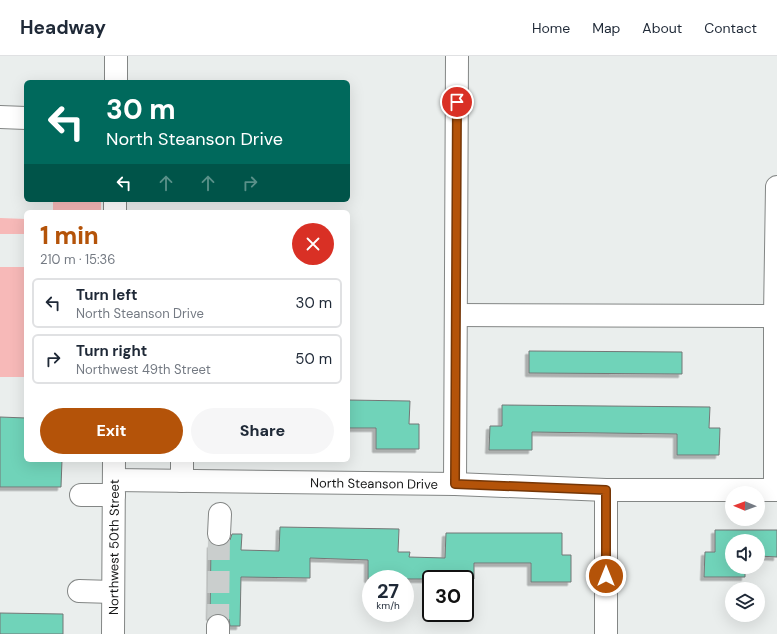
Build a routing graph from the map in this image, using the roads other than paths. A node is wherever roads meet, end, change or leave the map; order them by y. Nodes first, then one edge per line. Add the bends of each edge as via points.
1 (116, 56) edge
2 (458, 56) edge
3 (116, 80) edge
4 (0, 117) edge
5 (24, 118) edge
6 (777, 187) edge
7 (456, 315) junction
8 (775, 316) junction
9 (182, 470) edge
10 (114, 479) edge
11 (455, 484) junction
12 (606, 490) junction
13 (776, 490) edge
14 (81, 495) dead end
15 (78, 591) dead end
16 (113, 592) junction
17 (113, 634) edge
18 (606, 634) edge

1 - 3 street
2 - 7 street
4 - 5 street
6 - 8 street
7 - 8 street
7 - 11 street
8 - 13 street
9 - 10 street, North Steanson Drive
9 - 11 street, North Steanson Drive
10 - 14 street, North Steanson Drive
10 - 16 street, Northwest 50th Street
11 - 12 street, North Steanson Drive
12 - 13 street, North Steanson Drive
12 - 18 street
15 - 16 street
16 - 17 street, Northwest 50th Street

